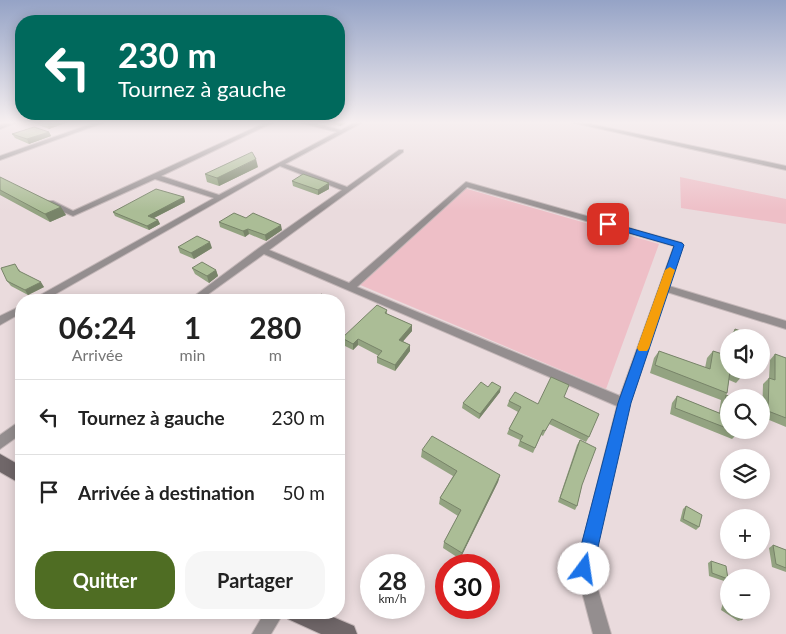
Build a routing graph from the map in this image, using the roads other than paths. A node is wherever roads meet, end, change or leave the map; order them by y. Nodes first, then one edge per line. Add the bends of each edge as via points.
1 (401, 151) dead end
2 (18, 152) edge
3 (207, 152) edge
4 (304, 152) edge
5 (716, 152) edge
6 (0, 158) edge
7 (280, 164) junction
8 (786, 168) edge
9 (154, 176) junction
10 (349, 190) junction
11 (40, 198) edge
12 (220, 198) junction
13 (262, 250) junction
14 (350, 288) junction
15 (664, 288) junction
16 (49, 294) edge
17 (202, 294) edge
18 (15, 312) edge
19 (0, 321) edge
20 (786, 325) edge
21 (624, 403) junction
22 (15, 431) edge
23 (0, 442) edge
24 (0, 462) edge
25 (15, 472) edge
26 (271, 619) edge
27 (311, 619) edge
28 (261, 634) edge
29 (346, 634) edge
30 (602, 634) edge

1 - 10 street
2 - 6 street
3 - 9 street
4 - 7 street
5 - 8 street
7 - 10 street
7 - 12 street
9 - 11 street via 73,214
9 - 12 street
10 - 13 street
12 - 16 street
13 - 14 street
13 - 17 street
14 - 15 street via 466,184 679,245
14 - 21 street
15 - 20 street
15 - 21 street
18 - 19 street
21 - 30 street via 584,569
22 - 23 street
24 - 25 main road
26 - 28 street
27 - 29 main road

